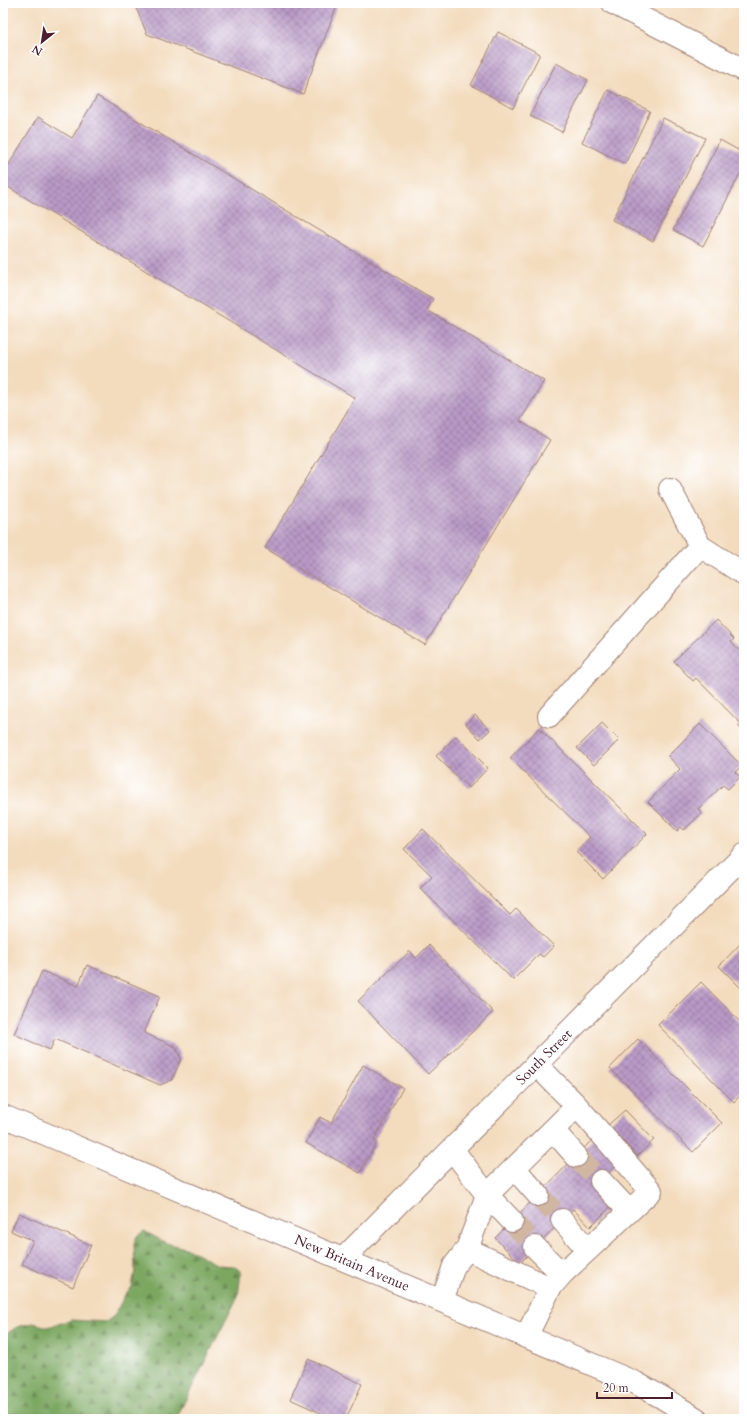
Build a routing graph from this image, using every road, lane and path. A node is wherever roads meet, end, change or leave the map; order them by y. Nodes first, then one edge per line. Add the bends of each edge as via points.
1 (613, 3) edge
2 (744, 70) edge
3 (670, 489) dead end
4 (700, 546) junction
5 (744, 574) edge
6 (549, 716) dead end
7 (744, 855) edge
8 (536, 1064) junction
9 (577, 1106) junction
10 (3, 1116) edge
11 (553, 1130) junction
12 (452, 1149) junction
13 (576, 1156) tunnel mouth
14 (514, 1168) junction
15 (601, 1181) tunnel mouth
16 (487, 1195) junction
17 (538, 1195) tunnel mouth
18 (629, 1211) junction
19 (562, 1220) tunnel mouth
20 (512, 1221) tunnel mouth
21 (535, 1247) tunnel mouth
22 (467, 1249) junction
23 (588, 1250) junction
24 (343, 1259) junction
25 (556, 1281) junction
26 (442, 1301) junction
27 (526, 1336) junction
28 (697, 1419) edge

1 - 2 street
3 - 4 street
4 - 5 street
4 - 6 street
7 - 8 street, South Street
8 - 9 street
8 - 12 street, South Street
9 - 11 street
9 - 18 street via 651,1191
10 - 24 street, New Britain Avenue
11 - 13 street
11 - 14 street
12 - 16 street
12 - 24 street, South Street
14 - 16 street
14 - 17 street
15 - 18 street
16 - 20 street
16 - 22 street
18 - 23 street
19 - 23 street
21 - 25 street
22 - 25 street
22 - 26 street via 454,1266
23 - 25 street
24 - 26 street, New Britain Avenue
25 - 27 street
26 - 27 street, New Britain Avenue
27 - 28 street, New Britain Avenue via 636,1383

